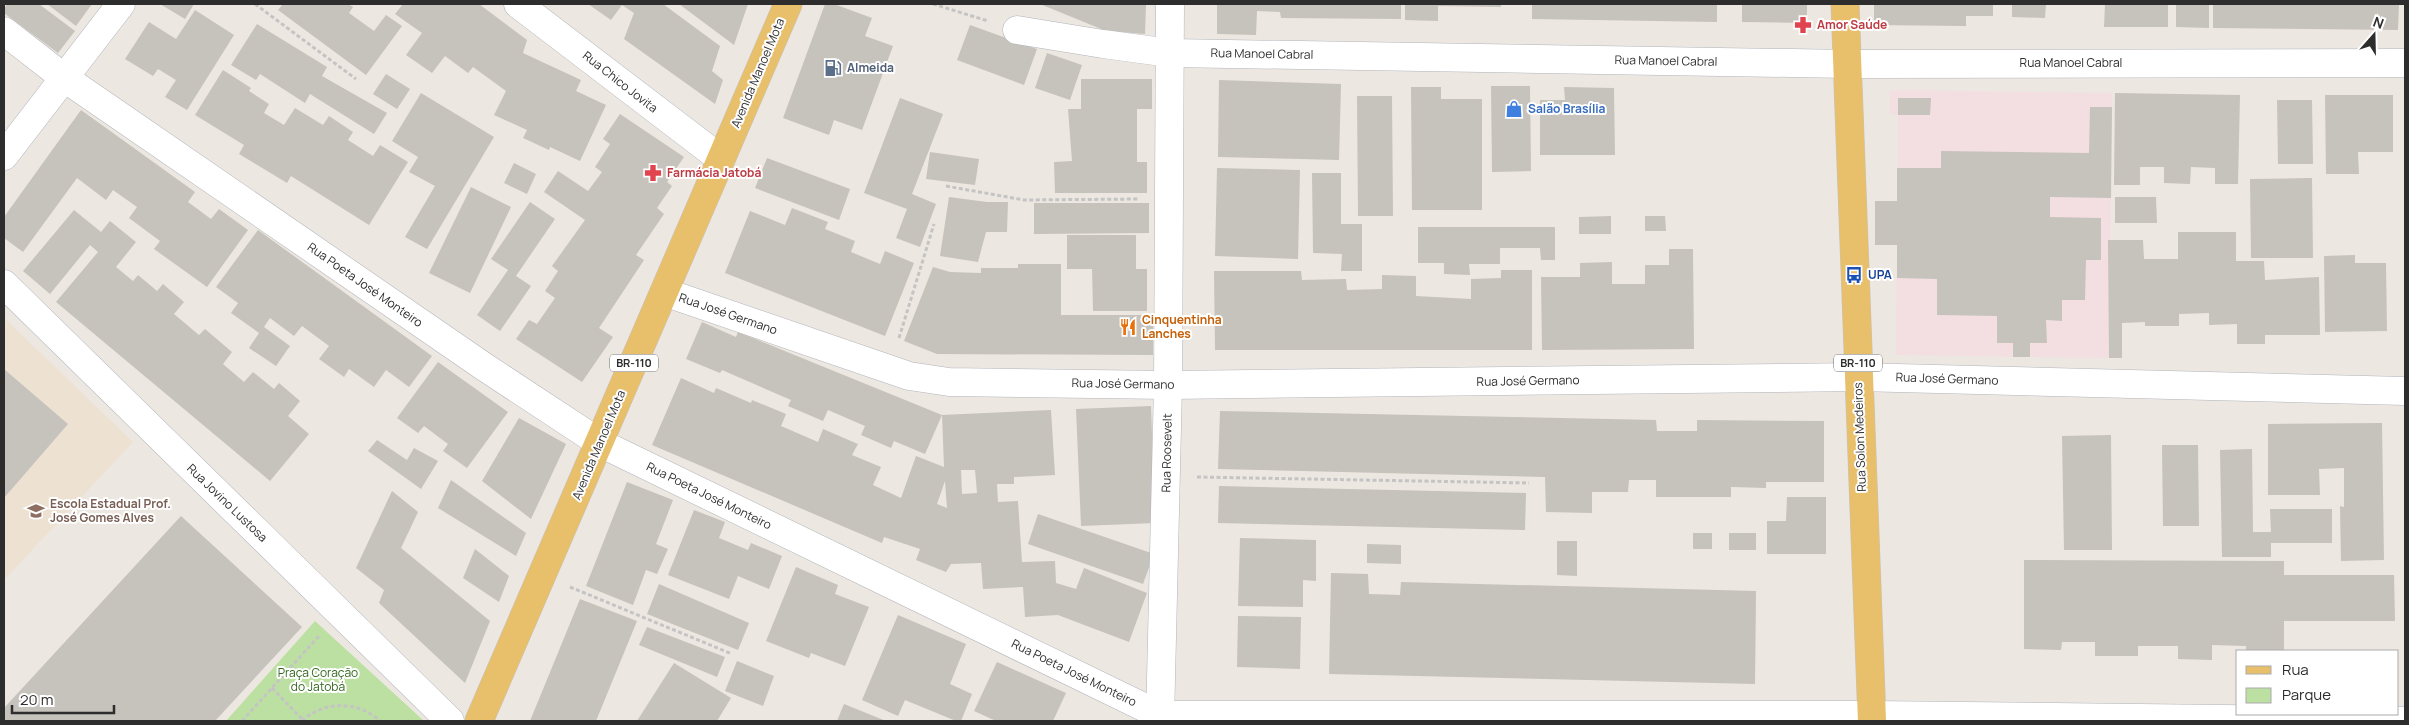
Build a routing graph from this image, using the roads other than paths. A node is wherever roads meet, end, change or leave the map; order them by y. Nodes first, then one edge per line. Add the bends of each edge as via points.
1 (121, 4) edge
2 (518, 4) edge
3 (788, 4) edge
4 (1170, 4) edge
5 (1845, 4) edge
6 (1017, 30) road end
7 (4, 31) edge
8 (1170, 53) junction
9 (2405, 63) edge
10 (1848, 64) junction
11 (63, 77) junction
12 (4, 156) edge
13 (721, 159) junction
14 (4, 284) edge
15 (664, 292) junction
16 (1858, 377) junction
17 (1168, 385) junction
18 (2405, 391) edge
19 (600, 443) junction
20 (1160, 718) edge
21 (1872, 718) edge
22 (450, 721) edge
23 (479, 721) edge
24 (2405, 721) edge

1 - 11 street
2 - 13 street, Rua Chico Jovita
3 - 13 main road, Avenida Manoel Mota / BR-110
4 - 8 street, Rua Roosevelt
5 - 10 main road, Rua Solon Medeiros / BR-110
6 - 8 street, Rua Manoel Cabral
7 - 11 street, Rua Poeta José Monteiro
8 - 10 street, Rua Manoel Cabral
8 - 17 street, Rua Roosevelt
9 - 10 street, Rua Manoel Cabral
10 - 16 main road, Rua Solon Medeiros / BR-110
11 - 12 street
11 - 19 street, Rua Poeta José Monteiro
13 - 15 main road, Avenida Manoel Mota / BR-110
14 - 22 street, Rua Jovino Lustosa
15 - 17 street, Rua José Germano via 910,376 949,382
15 - 19 main road, Avenida Manoel Mota / BR-110
16 - 17 street, Rua José Germano
16 - 18 street, Rua José Germano
16 - 21 main road, Rua Solon Medeiros / BR-110
17 - 20 street, Rua Roosevelt
19 - 20 street, Rua Poeta José Monteiro
19 - 23 main road, Avenida Manoel Mota / BR-110
20 - 21 street, Rua Poeta José Monteiro
21 - 24 street, Rua Poeta José Monteiro

